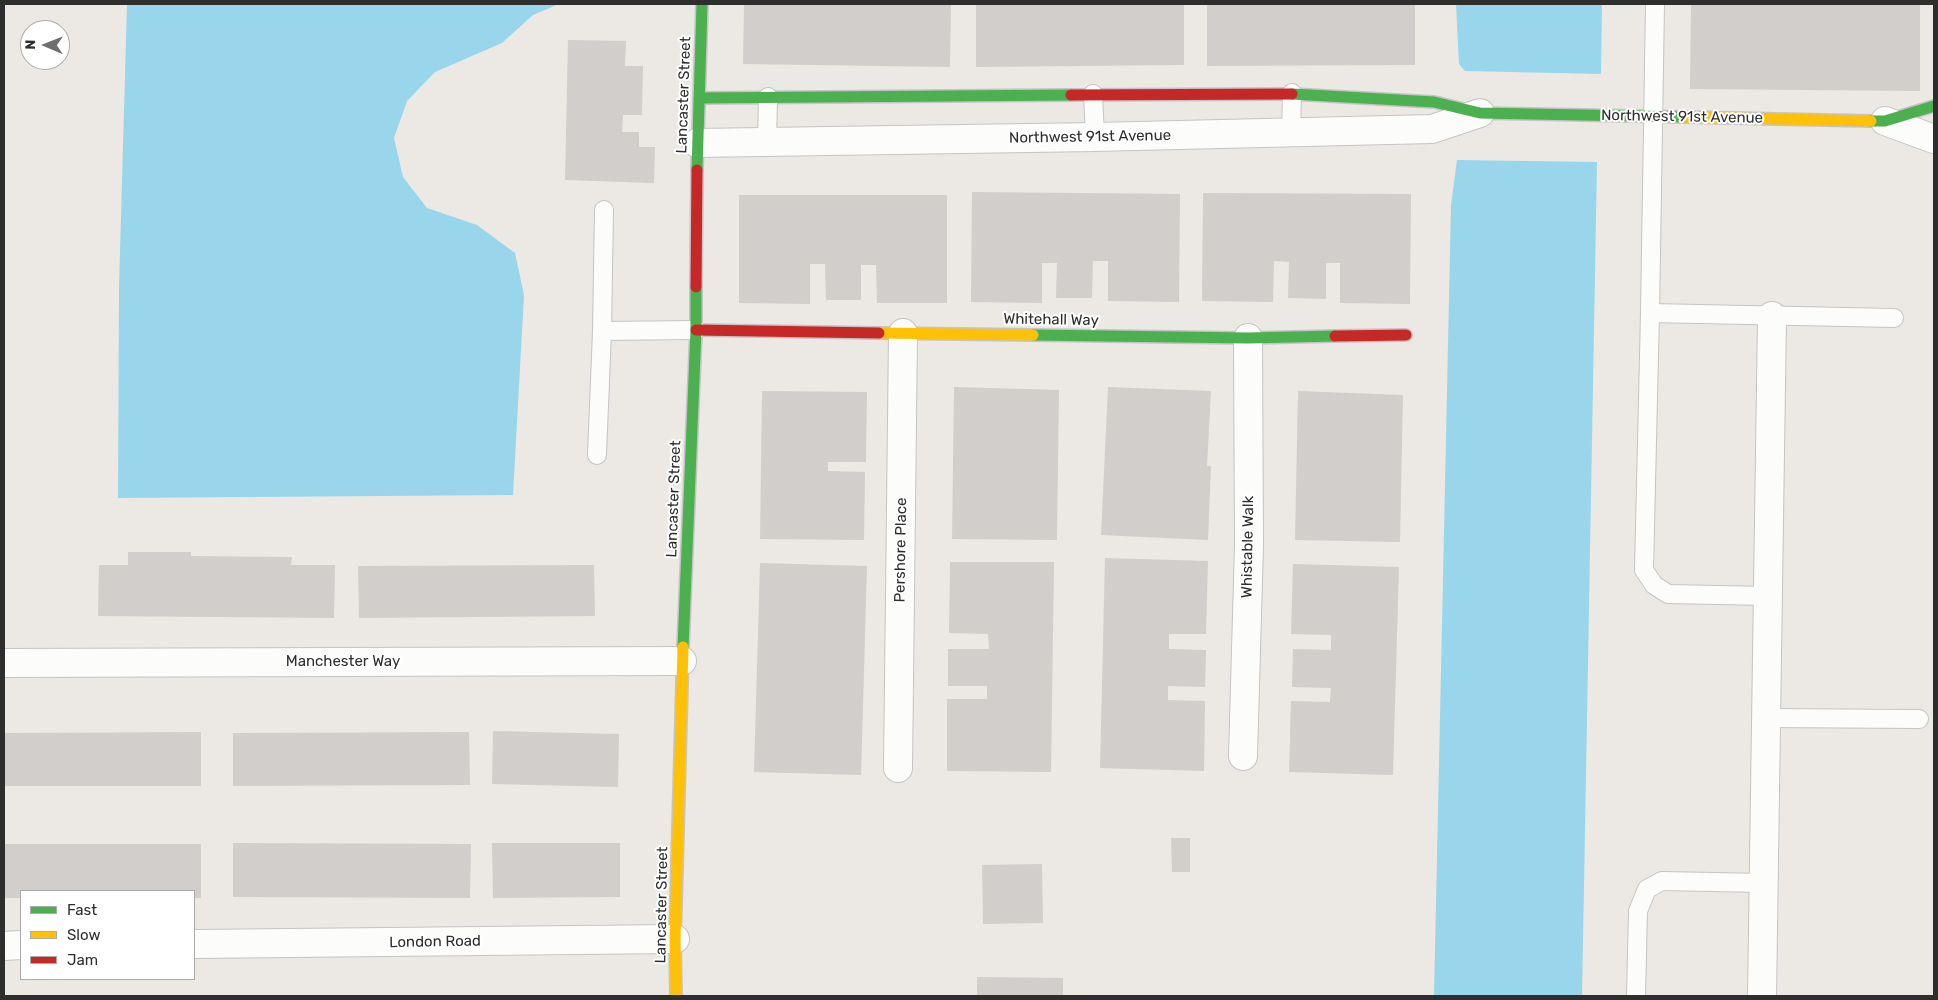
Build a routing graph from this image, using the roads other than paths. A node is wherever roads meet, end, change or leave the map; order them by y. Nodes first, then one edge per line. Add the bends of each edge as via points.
1 (702, 4) edge
2 (1655, 4) edge
3 (1292, 93) junction
4 (1093, 94) junction
5 (768, 97) junction
6 (699, 98) junction
7 (1934, 106) edge
8 (1480, 114) junction
9 (1654, 116) junction
10 (1885, 120) junction
11 (1291, 132) junction
12 (1095, 137) junction
13 (1934, 139) edge
14 (767, 142) junction
15 (697, 143) junction
16 (604, 210) dead end
17 (1650, 313) junction
18 (1772, 316) junction
19 (1894, 318) dead end
20 (696, 330) junction
21 (602, 331) junction
22 (902, 333) junction
23 (1406, 335) dead end
24 (1248, 338) junction
25 (597, 455) dead end
26 (1768, 596) junction
27 (682, 661) junction
28 (4, 663) edge
29 (1766, 718) junction
30 (1919, 719) dead end
31 (1243, 756) dead end
32 (898, 768) dead end
33 (1763, 883) junction
34 (675, 939) junction
35 (195, 944) edge
36 (20, 945) edge
37 (4, 946) edge
38 (676, 996) edge
39 (1636, 996) edge
40 (1762, 996) edge

1 - 6 street, Lancaster Street
2 - 9 lane
3 - 4 street, Northwest 91st Avenue
3 - 8 street, Northwest 91st Avenue via 1434,102
3 - 11 lane
4 - 5 street, Northwest 91st Avenue
4 - 12 lane
5 - 6 street, Northwest 91st Avenue
5 - 14 lane
6 - 15 street, Lancaster Street
7 - 10 street, Northwest 91st Avenue
8 - 9 street, Northwest 91st Avenue
8 - 11 street, Northwest 91st Avenue via 1432,129
9 - 10 street, Northwest 91st Avenue
9 - 17 lane
10 - 13 street, Northwest 91st Avenue
11 - 12 street, Northwest 91st Avenue
12 - 14 street, Northwest 91st Avenue
14 - 15 street, Northwest 91st Avenue
15 - 20 street, Lancaster Street
16 - 21 lane
17 - 18 lane
17 - 26 lane via 1644,570 1654,585 1668,594
18 - 19 lane
18 - 26 street
20 - 21 lane
20 - 22 street, Whitehall Way
20 - 27 street, Lancaster Street
21 - 25 lane
22 - 24 street, Whitehall Way
22 - 32 street, Pershore Place
23 - 24 street, Whitehall Way
24 - 31 street, Whistable Walk via 1249,545
26 - 29 street
27 - 28 street, Manchester Way
27 - 34 street, Lancaster Street
29 - 30 lane
29 - 33 street
33 - 39 lane via 1662,881 1647,889 1638,911
33 - 40 street
34 - 35 street, London Road
34 - 38 street, Lancaster Street
36 - 37 street

